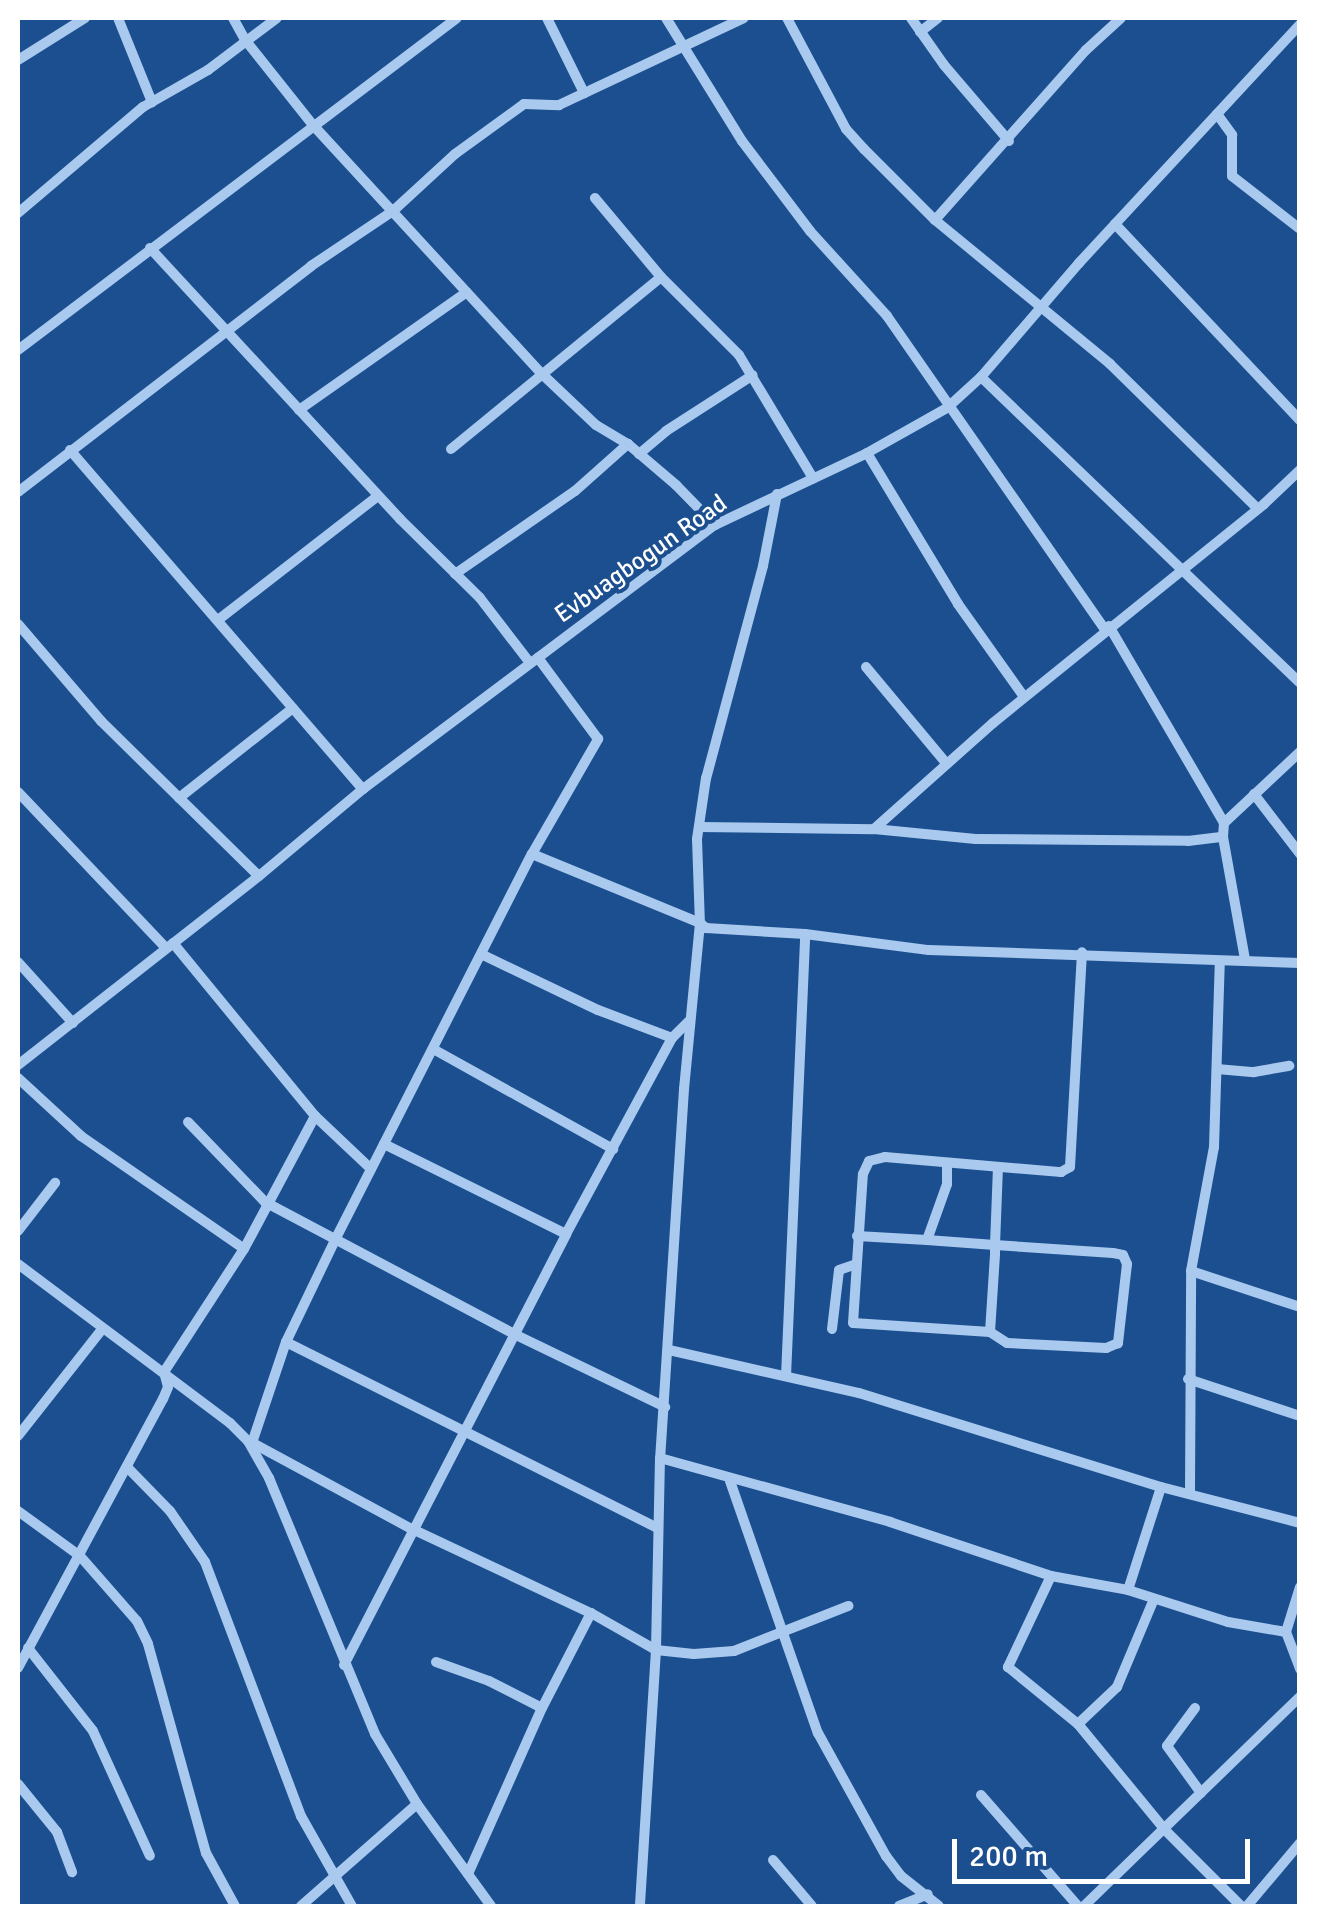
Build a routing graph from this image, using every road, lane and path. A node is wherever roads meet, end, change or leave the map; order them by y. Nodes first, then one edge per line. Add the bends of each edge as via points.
1 (85, 18) edge
2 (118, 18) edge
3 (233, 18) edge
4 (276, 18) edge
5 (457, 18) edge
6 (548, 18) edge
7 (666, 18) edge
8 (744, 18) edge
9 (787, 18) edge
10 (911, 18) edge
11 (938, 18) edge
12 (1121, 18) edge
13 (1300, 24) edge
14 (920, 32) junction
15 (246, 41) junction
16 (682, 48) junction
17 (18, 60) edge
18 (584, 93) junction
19 (152, 102) junction
20 (1216, 114) junction
21 (312, 124) junction
22 (1009, 140) junction
23 (594, 198) dead end
24 (393, 211) junction
25 (18, 213) edge
26 (935, 220) junction
27 (1115, 224) junction
28 (1300, 229) edge
29 (150, 248) junction
30 (661, 277) junction
31 (467, 292) junction
32 (1041, 308) junction
33 (228, 330) junction
34 (18, 350) edge
35 (542, 374) junction
36 (753, 375) junction
37 (981, 377) junction
38 (947, 408) junction
39 (299, 410) junction
40 (1300, 420) edge
41 (628, 444) junction
42 (451, 448) dead end
43 (70, 450) junction
44 (867, 453) junction
45 (639, 454) junction
46 (1300, 470) edge
47 (812, 478) junction
48 (18, 492) edge
49 (778, 494) junction
50 (378, 496) junction
51 (1258, 508) junction
52 (715, 525) junction
53 (1180, 567) junction
54 (456, 574) junction
55 (218, 620) junction
56 (18, 624) edge
57 (1107, 628) junction
58 (534, 660) junction
59 (866, 667) dead end
60 (1300, 683) edge
61 (1024, 697) junction
62 (294, 708) junction
63 (1300, 752) edge
64 (946, 764) junction
65 (362, 789) junction
66 (18, 792) edge
67 (1254, 794) junction
68 (179, 798) junction
69 (1224, 823) junction
70 (699, 827) junction
71 (874, 828) junction
72 (1223, 837) junction
73 (532, 854) junction
74 (1300, 854) edge
75 (259, 876) junction
76 (700, 923) junction
77 (806, 934) junction
78 (169, 946) junction
79 (1082, 952) junction
80 (483, 955) junction
81 (1245, 960) junction
82 (1220, 961) junction
83 (18, 962) edge
84 (1300, 963) edge
85 (689, 1022) junction
86 (73, 1023) junction
87 (672, 1038) junction
88 (434, 1050) junction
89 (18, 1065) edge
90 (1290, 1066) dead end
91 (1216, 1069) junction
92 (18, 1078) edge
93 (316, 1116) junction
94 (188, 1122) dead end
95 (384, 1144) junction
96 (613, 1149) junction
97 (947, 1164) junction
98 (998, 1167) junction
99 (370, 1169) junction
100 (56, 1182) dead end
101 (265, 1202) junction
102 (18, 1232) edge
103 (566, 1234) junction
104 (858, 1236) junction
105 (336, 1238) junction
106 (926, 1240) junction
107 (995, 1245) junction
108 (244, 1249) junction
109 (18, 1264) edge
110 (856, 1264) junction
111 (1190, 1272) junction
112 (1300, 1307) edge
113 (102, 1328) junction
114 (832, 1329) dead end
115 (990, 1332) junction
116 (514, 1334) junction
117 (286, 1342) junction
118 (669, 1350) junction
119 (164, 1372) junction
120 (786, 1376) junction
121 (1188, 1379) junction
122 (665, 1407) junction
123 (1300, 1416) edge
124 (22, 1420) edge
125 (461, 1433) junction
126 (18, 1436) edge
127 (250, 1440) junction
128 (660, 1458) junction
129 (127, 1467) junction
130 (730, 1481) junction
131 (1161, 1487) junction
132 (1190, 1492) junction
133 (18, 1511) edge
134 (1300, 1524) edge
135 (410, 1528) junction
136 (658, 1528) junction
137 (80, 1556) junction
138 (1051, 1576) junction
139 (1300, 1587) edge
140 (1128, 1590) junction
141 (1154, 1599) junction
142 (848, 1606) dead end
143 (592, 1613) junction
144 (783, 1630) junction
145 (1286, 1632) junction
146 (28, 1648) junction
147 (656, 1650) junction
148 (436, 1662) dead end
149 (344, 1666) junction
150 (18, 1668) edge
151 (1300, 1669) edge
152 (1300, 1697) edge
153 (542, 1708) junction
154 (1194, 1708) dead end
155 (1078, 1724) junction
156 (18, 1784) edge
157 (1201, 1793) junction
158 (981, 1795) dead end
159 (417, 1804) junction
160 (1165, 1830) junction
161 (1300, 1843) edge
162 (150, 1856) dead end
163 (773, 1860) dead end
164 (72, 1872) dead end
165 (333, 1874) junction
166 (468, 1874) junction
167 (928, 1894) junction
168 (235, 1906) edge
169 (300, 1906) edge
170 (352, 1906) edge
171 (491, 1906) edge
172 (640, 1906) edge
173 (812, 1906) edge
174 (899, 1906) edge
175 (939, 1906) edge
176 (1081, 1906) edge
177 (1244, 1906) edge

1 - 17 street
2 - 19 street
3 - 15 street
4 - 15 street
5 - 21 street
6 - 18 street
7 - 16 street
8 - 16 street
9 - 26 street via 846,128
10 - 14 street
11 - 14 street
12 - 22 street
13 - 20 street, Evbuagbogun Road
14 - 22 street
15 - 19 street
15 - 21 street
16 - 18 street
16 - 38 street via 742,141 810,231 887,316
18 - 24 street via 558,105 524,104
19 - 25 street
20 - 27 street, Evbuagbogun Road
20 - 28 street via 1232,135 1232,176
21 - 24 street
21 - 29 street
22 - 26 street
23 - 30 street
24 - 31 street
24 - 33 street
26 - 32 street
27 - 32 street, Evbuagbogun Road
27 - 40 street
29 - 33 street
29 - 34 street
30 - 35 street
30 - 36 street
31 - 35 street
31 - 39 street
32 - 37 street, Evbuagbogun Road
32 - 51 street via 1110,364
33 - 39 street
33 - 43 street
35 - 41 street via 596,426
35 - 42 street
36 - 45 street
36 - 47 street
37 - 38 street, Evbuagbogun Road
37 - 53 street
38 - 44 street, Evbuagbogun Road
38 - 57 street
39 - 50 street
41 - 45 street
41 - 54 street via 575,491
43 - 48 street
43 - 55 street
44 - 47 street, Evbuagbogun Road
44 - 61 street via 958,604
45 - 52 street
46 - 51 street
47 - 49 street, Evbuagbogun Road
49 - 52 street, Evbuagbogun Road
49 - 70 street
50 - 54 street
50 - 55 street
51 - 53 street
52 - 58 street, Evbuagbogun Road
53 - 57 street
53 - 60 street
54 - 58 street
55 - 62 street
56 - 68 street
57 - 61 street
57 - 69 street
58 - 65 street, Evbuagbogun Road
58 - 73 street via 598,739
59 - 64 street
61 - 64 street
62 - 65 street
62 - 68 street
63 - 67 street
64 - 71 street
65 - 75 street, Evbuagbogun Road
66 - 78 street
67 - 69 street
67 - 74 street
68 - 75 street
69 - 72 street
70 - 71 street
70 - 76 street
71 - 72 street via 994,840
72 - 81 street
73 - 76 street
73 - 80 street
75 - 78 street, Evbuagbogun Road
76 - 77 street
76 - 85 street
77 - 79 street via 929,950
77 - 120 street
78 - 86 street, Evbuagbogun Road
78 - 93 street
79 - 82 street
79 - 98 street via 1070,1167
80 - 87 street
80 - 88 street
81 - 82 street
81 - 84 street
82 - 91 street
83 - 86 street
85 - 87 street
85 - 118 street
86 - 89 street, Evbuagbogun Road
87 - 96 street
88 - 95 street
88 - 96 street
90 - 91 street
91 - 111 street via 1214,1147
92 - 108 street via 81,1136
93 - 99 street
93 - 101 street
94 - 101 street
95 - 99 street
95 - 103 street
96 - 103 street
97 - 98 street
97 - 104 street via 869,1161
97 - 106 street via 947,1184
98 - 107 street
99 - 105 street
100 - 102 street
101 - 105 street
101 - 108 street
103 - 116 street
104 - 106 street
104 - 110 street
105 - 116 street
105 - 117 street
106 - 107 street
107 - 115 street
107 - 115 street via 1113,1253 1127,1264 1118,1344 1007,1344
108 - 119 street
109 - 113 street
110 - 114 street via 840,1270
110 - 115 street via 851,1313 860,1327
111 - 112 street
111 - 121 street
113 - 119 street
113 - 124 street
116 - 122 street
116 - 125 street
117 - 125 street
117 - 127 street
118 - 120 street
118 - 122 street
119 - 127 street
119 - 129 street via 168,1387
120 - 131 street
121 - 123 street
121 - 132 street
122 - 128 street
124 - 126 street
125 - 135 street
125 - 136 street
127 - 135 street
127 - 149 street
128 - 130 street
128 - 136 street
129 - 137 street
129 - 165 street via 170,1511 205,1562 301,1816
130 - 138 street via 890,1522
130 - 144 street
131 - 132 street
131 - 140 street
132 - 134 street
133 - 137 street
135 - 143 street
135 - 149 street
136 - 147 street
137 - 146 street
137 - 168 street via 148,1644 206,1853
138 - 140 street
138 - 155 street via 1008,1667
139 - 145 street
140 - 141 street
141 - 145 street
141 - 155 street via 1117,1687
142 - 144 street
143 - 147 street
143 - 153 street
144 - 147 street via 734,1650
144 - 167 street via 818,1733 886,1856
145 - 151 street
146 - 150 street
146 - 162 street via 93,1731
147 - 172 street
148 - 153 street
149 - 159 street via 374,1734
152 - 157 street
153 - 166 street
154 - 157 street via 1167,1746
155 - 160 street
156 - 164 street via 57,1832
157 - 160 street
158 - 176 street
159 - 165 street
159 - 166 street
160 - 176 street
160 - 177 street
161 - 177 street
163 - 173 street
165 - 169 street
165 - 170 street
166 - 171 street
167 - 174 street
167 - 175 street

